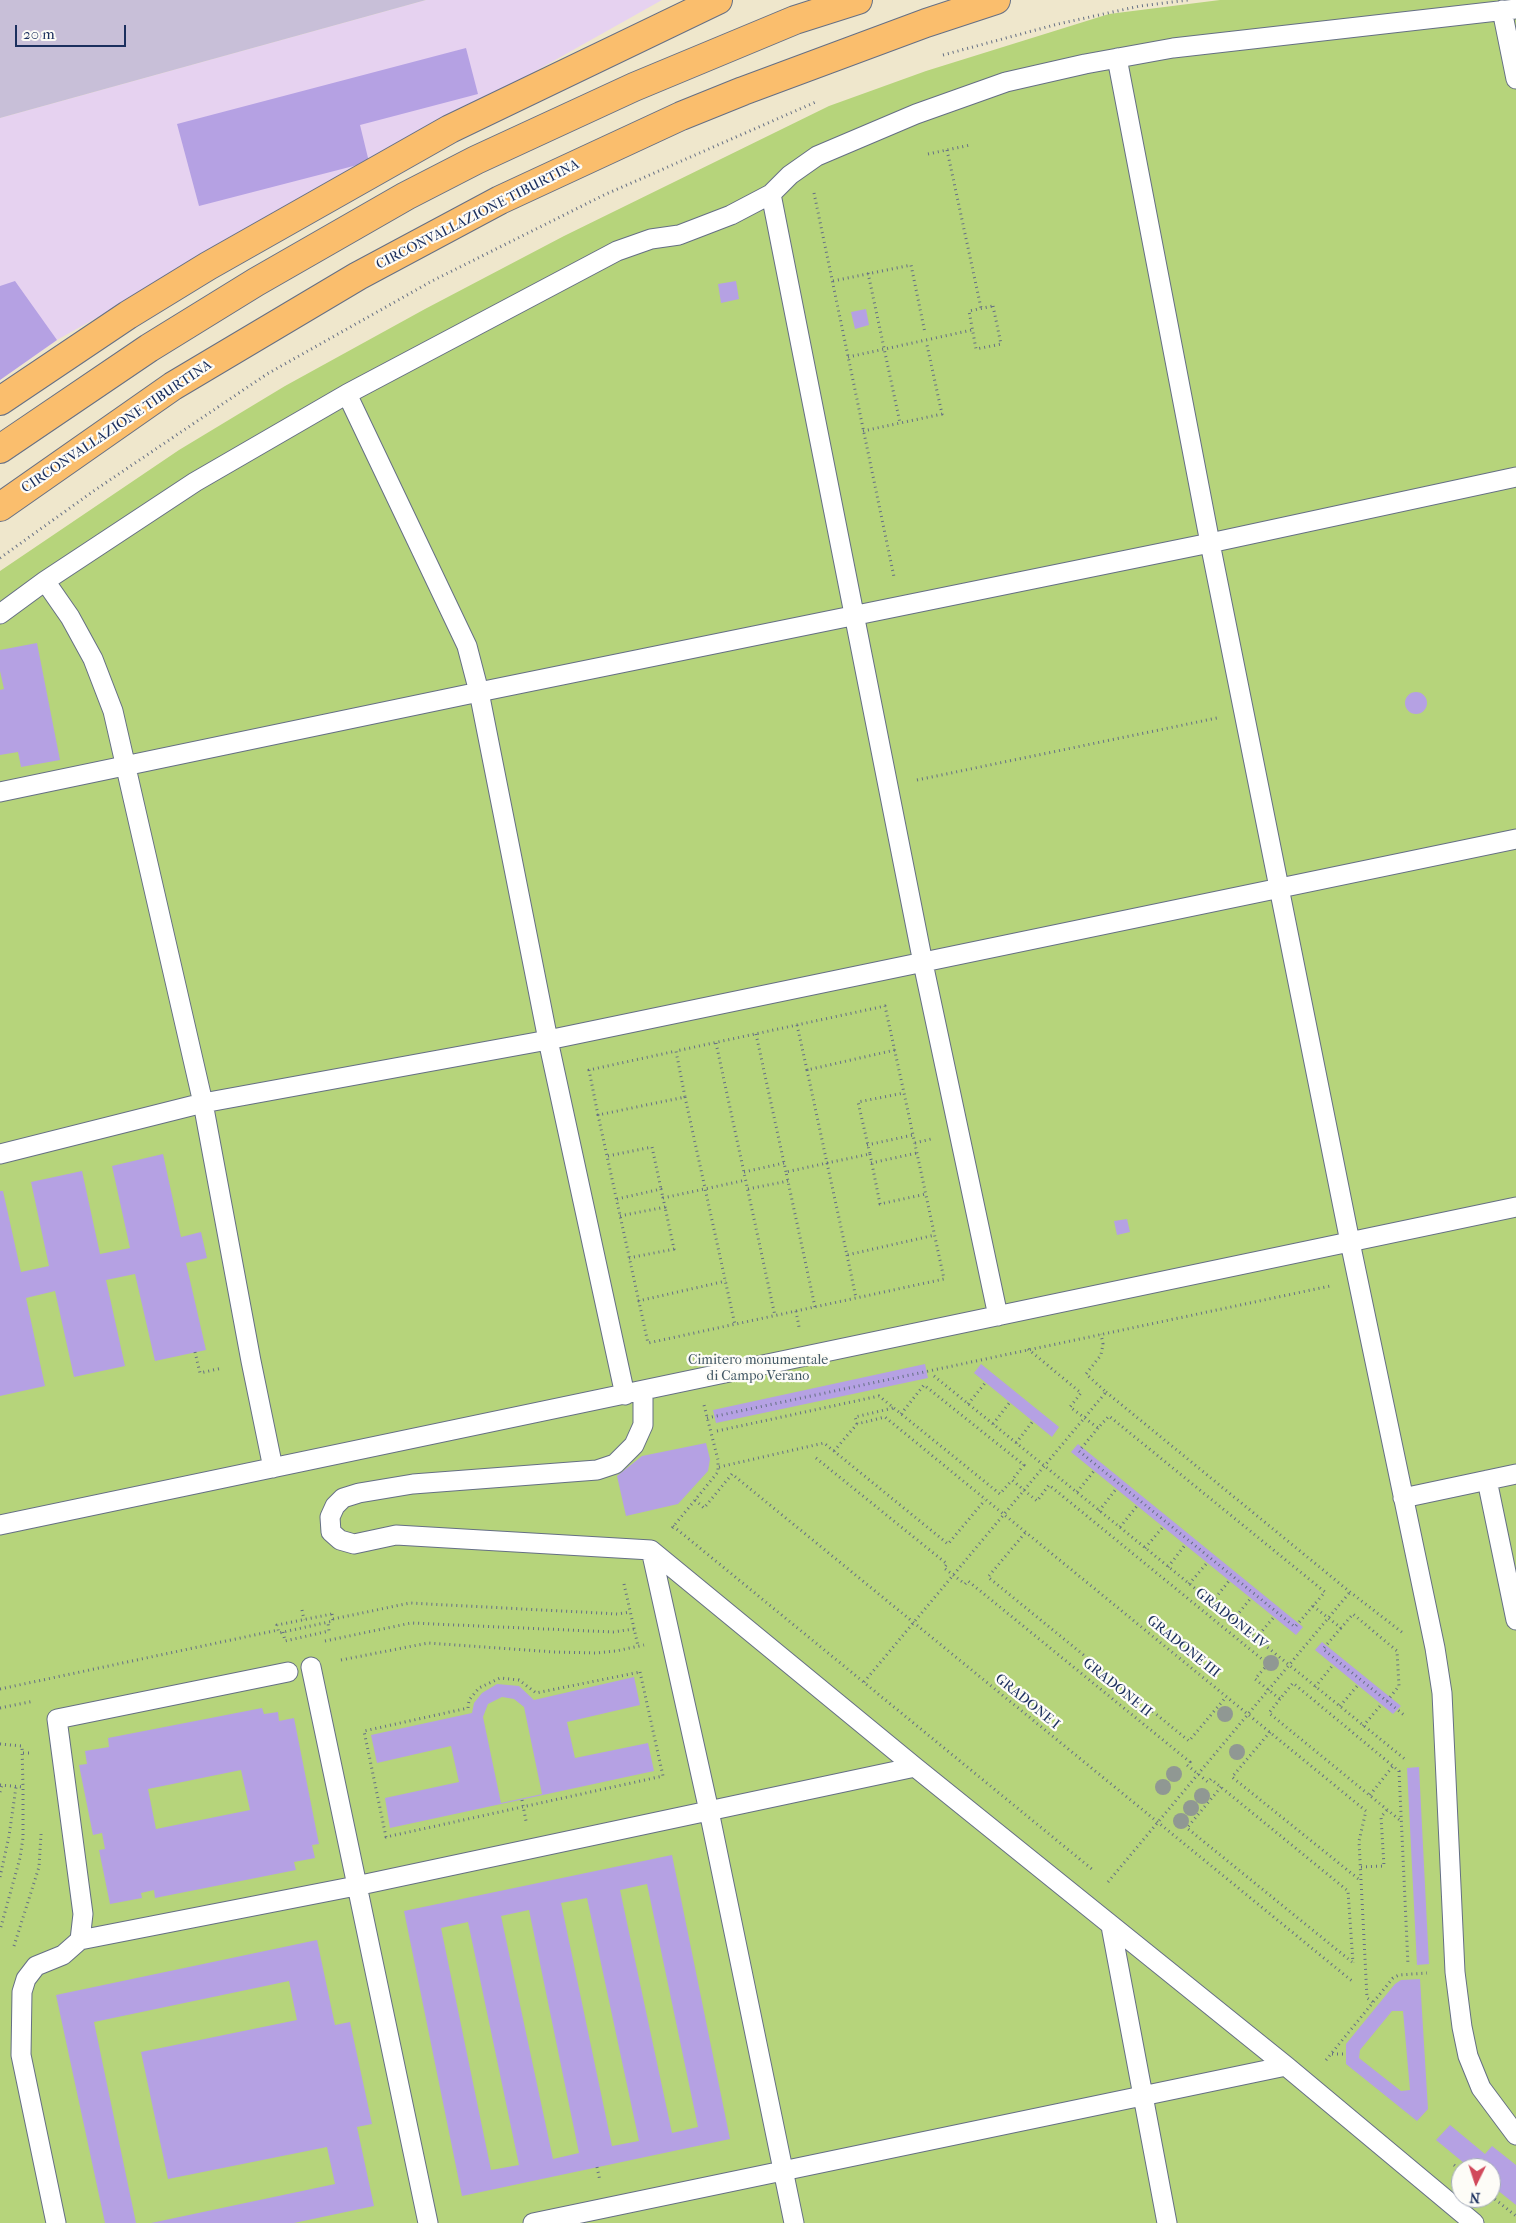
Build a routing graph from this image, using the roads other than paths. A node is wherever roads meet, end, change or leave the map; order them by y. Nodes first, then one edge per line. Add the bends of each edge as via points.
1 (718, 0) edge
2 (838, 0) edge
3 (858, 0) edge
4 (996, 0) edge
5 (1509, 10) edge
6 (795, 20) junction
7 (1117, 58) junction
8 (1516, 79) edge
9 (771, 194) junction
10 (347, 394) junction
11 (0, 400) edge
12 (0, 449) edge
13 (1516, 477) edge
14 (0, 507) edge
15 (1210, 543) junction
16 (46, 581) junction
17 (0, 614) edge
18 (853, 616) junction
19 (479, 692) junction
20 (126, 767) junction
21 (0, 792) edge
22 (1516, 840) edge
23 (1280, 890) junction
24 (923, 963) junction
25 (548, 1040) junction
26 (203, 1103) junction
27 (0, 1154) edge
28 (1516, 1207) edge
29 (1350, 1242) junction
30 (998, 1316) junction
31 (634, 1393) junction
32 (274, 1468) junction
33 (1516, 1474) edge
34 (1487, 1480) junction
35 (1403, 1498) junction
36 (0, 1526) edge
37 (651, 1550) junction
38 (1516, 1620) edge
39 (311, 1667) dead end
40 (288, 1672) dead end
41 (915, 1767) junction
42 (709, 1811) junction
43 (356, 1886) junction
44 (1111, 1926) junction
45 (80, 1940) junction
46 (1286, 2066) junction
47 (1143, 2096) junction
48 (1516, 2135) edge
49 (783, 2169) junction
50 (56, 2223) edge
51 (428, 2223) edge
52 (533, 2223) edge
53 (794, 2223) edge
54 (1167, 2223) edge
55 (1474, 2223) edge

1 - 11 highway via 450,129 208,266
2 - 6 highway
3 - 6 highway
4 - 14 highway, CIRCONVALLAZIONE TIBURTINA via 926,22 681,116 500,200 358,276 173,386
5 - 7 lane via 1173,48
5 - 8 lane
6 - 12 highway via 634,87 406,196 272,272 149,348
7 - 9 lane via 1006,82 916,114 817,156 790,175
7 - 15 lane
9 - 10 lane via 731,215 679,235 651,239 617,251
9 - 18 lane
10 - 16 lane via 195,482
10 - 19 lane via 467,646
13 - 15 lane
15 - 18 lane
15 - 23 lane
16 - 17 lane
16 - 20 lane via 93,659 113,711
18 - 19 lane
18 - 24 lane
19 - 20 lane
19 - 25 lane
20 - 21 lane
20 - 26 lane
22 - 23 lane
23 - 24 lane
23 - 29 lane
24 - 25 lane
24 - 30 lane
25 - 26 lane
25 - 31 lane
26 - 27 lane
26 - 32 lane via 250,1361
28 - 29 lane
29 - 30 lane
29 - 35 lane
30 - 31 lane
31 - 32 lane
31 - 37 lane via 643,1425 634,1445 615,1464 597,1470 414,1484 359,1493 343,1498 335,1506 329,1525 331,1532 340,1540 354,1544 396,1536 422,1536
32 - 36 lane
33 - 34 lane
34 - 35 lane
34 - 38 lane
35 - 48 lane via 1442,1692 1455,1972 1462,2027 1468,2056 1481,2088
37 - 41 lane
37 - 42 lane
39 - 43 lane
40 - 45 lane via 57,1718 83,1914
41 - 42 lane
41 - 44 lane
42 - 43 lane
42 - 49 lane
43 - 45 lane
43 - 51 lane
44 - 46 lane
44 - 47 lane
45 - 50 lane via 63,1955 36,1966 26,1979 22,1992 21,2056
46 - 47 lane
46 - 55 lane
47 - 49 lane
47 - 54 lane
49 - 52 lane
49 - 53 lane

